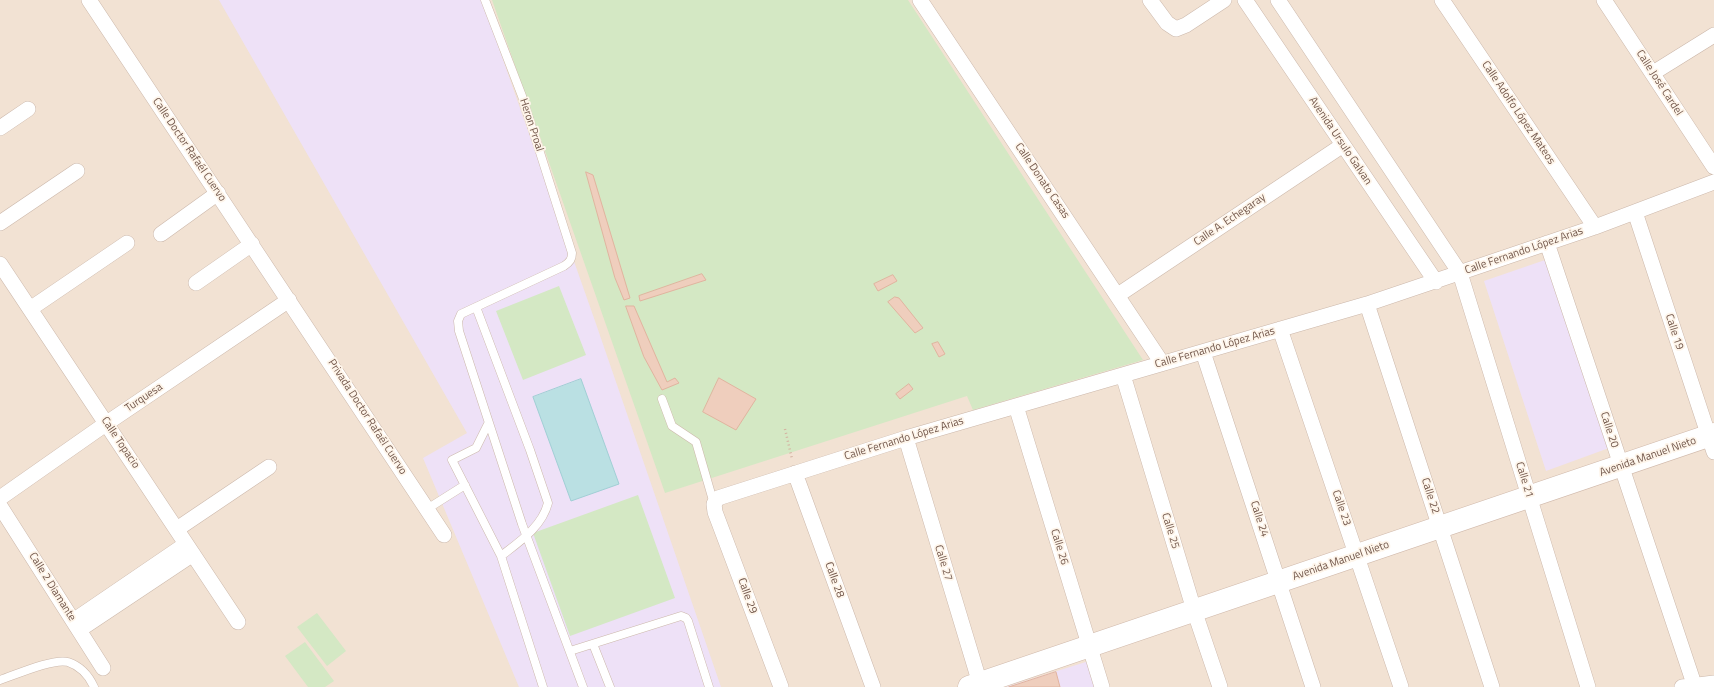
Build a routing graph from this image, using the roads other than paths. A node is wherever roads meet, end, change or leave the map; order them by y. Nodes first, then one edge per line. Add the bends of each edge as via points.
1 (89, 0) edge
2 (485, 0) edge
3 (920, 0) edge
4 (1150, 0) edge
5 (1224, 0) edge
6 (1245, 0) edge
7 (1278, 0) edge
8 (1442, 0) edge
9 (1604, 0) edge
10 (1714, 35) edge
11 (1653, 73) junction
12 (28, 109) dead end
13 (0, 128) edge
14 (1342, 145) junction
15 (1714, 167) edge
16 (77, 170) dead end
17 (1714, 182) edge
18 (218, 193) junction
19 (1635, 212) junction
20 (0, 223) edge
21 (1595, 227) junction
22 (161, 234) dead end
23 (127, 243) dead end
24 (1547, 243) junction
25 (252, 244) junction
26 (0, 264) edge
27 (1460, 274) junction
28 (1436, 282) junction
29 (196, 283) dead end
30 (1118, 295) junction
31 (289, 300) junction
32 (1367, 304) junction
33 (476, 307) junction
34 (30, 310) junction
35 (1280, 329) junction
36 (1203, 352) junction
37 (1162, 363) junction
38 (1123, 375) junction
39 (662, 399) dead end
40 (1016, 406) junction
41 (107, 423) junction
42 (488, 424) junction
43 (906, 438) junction
44 (1712, 441) edge
45 (1621, 466) junction
46 (269, 467) dead end
47 (795, 474) junction
48 (464, 485) junction
49 (1529, 497) junction
50 (0, 498) edge
51 (714, 504) junction
52 (0, 506) edge
53 (427, 509) junction
54 (1440, 527) junction
55 (177, 529) junction
56 (444, 535) dead end
57 (527, 536) junction
58 (190, 549) junction
59 (501, 556) junction
60 (1357, 556) junction
61 (1279, 582) junction
62 (1194, 610) junction
63 (238, 622) dead end
64 (76, 625) junction
65 (594, 644) junction
66 (1089, 646) junction
67 (570, 651) junction
68 (103, 668) dead end
69 (0, 680) edge
70 (1714, 683) edge
71 (976, 686) edge
72 (1688, 686) edge
73 (94, 687) edge
74 (544, 687) edge
75 (583, 687) edge
76 (610, 687) edge
77 (709, 687) edge
78 (781, 687) edge
79 (873, 687) edge
80 (1102, 687) edge
81 (1220, 687) edge
82 (1313, 687) edge
83 (1401, 687) edge
84 (1492, 687) edge
85 (1588, 687) edge

1 - 18 street, Calle Doctor Rafaél Cuervo
2 - 33 lane, Heron Proal via 522,96 572,252 570,262 564,266
3 - 30 street, Calle Donato Casas
4 - 5 street via 1167,23 1176,29
6 - 14 street, Avenida Ursulo Galvan
7 - 27 street
8 - 21 street, Calle Adolfo López Mateos
9 - 11 street, Calle José Cardel
10 - 11 street
11 - 15 street, Calle José Cardel
12 - 13 street
14 - 28 street, Avenida Ursulo Galvan
14 - 30 street, Calle A. Echegaray
16 - 20 street
17 - 19 street, Calle Fernando López Arias
18 - 22 street
18 - 25 street, Calle Doctor Rafaél Cuervo
19 - 21 street, Calle Fernando López Arias
19 - 44 street, Calle 19
21 - 24 street, Calle Fernando López Arias
23 - 34 street
24 - 27 street, Calle Fernando López Arias
24 - 45 street, Calle 20
25 - 29 street
25 - 31 street, Calle Doctor Rafaél Cuervo
26 - 34 street, Calle Topacio
27 - 28 street, Calle Fernando López Arias
27 - 49 street, Calle 21
28 - 32 street, Calle Fernando López Arias
30 - 37 street, Calle Donato Casas
31 - 41 street, Turquesa
31 - 53 street, Privada Doctor Rafaél Cuervo
32 - 35 street, Calle Fernando López Arias
32 - 54 street, Calle 22
33 - 42 lane via 461,314 458,322
33 - 57 lane via 548,503 542,517
34 - 41 street, Calle Topacio
35 - 36 street, Calle Fernando López Arias
35 - 60 street, Calle 23
36 - 37 street, Calle Fernando López Arias
36 - 61 street, Calle 24
37 - 38 street, Calle Fernando López Arias
38 - 40 street, Calle Fernando López Arias
38 - 62 street, Calle 25
39 - 51 lane via 672,426 696,442
40 - 43 street, Calle Fernando López Arias
40 - 66 street, Calle 26
41 - 50 street, Turquesa
41 - 55 street, Calle Topacio
42 - 48 lane via 476,448 452,460
42 - 57 lane
43 - 47 street, Calle Fernando López Arias
43 - 71 street, Calle 27
44 - 45 street, Avenida Manuel Nieto
45 - 49 street, Avenida Manuel Nieto
45 - 72 street, Calle 20
46 - 55 street
47 - 51 street, Calle Fernando López Arias via 718,498
47 - 79 street, Calle 28
48 - 53 lane
48 - 59 lane
49 - 54 street, Avenida Manuel Nieto
49 - 85 street, Calle 21
51 - 78 street, Calle 29
52 - 64 street, Calle 2 Diamante
53 - 56 street, Privada Doctor Rafaél Cuervo
54 - 60 street, Avenida Manuel Nieto
54 - 84 street, Calle 22
55 - 58 street, Calle Topacio
57 - 59 lane
57 - 67 lane
58 - 63 street, Calle Topacio
58 - 64 street
59 - 74 lane
60 - 61 street, Avenida Manuel Nieto
60 - 83 street, Calle 23
61 - 62 street, Avenida Manuel Nieto
61 - 82 street, Calle 24
62 - 66 street, Avenida Manuel Nieto
62 - 81 street, Calle 25
64 - 68 street, Calle 2 Diamante
65 - 67 lane
65 - 76 lane
65 - 77 lane via 681,616 686,618
66 - 71 street, Avenida Manuel Nieto
66 - 80 street, Calle 26
67 - 75 lane
69 - 73 lane via 58,662 68,662 87,674
70 - 72 street

